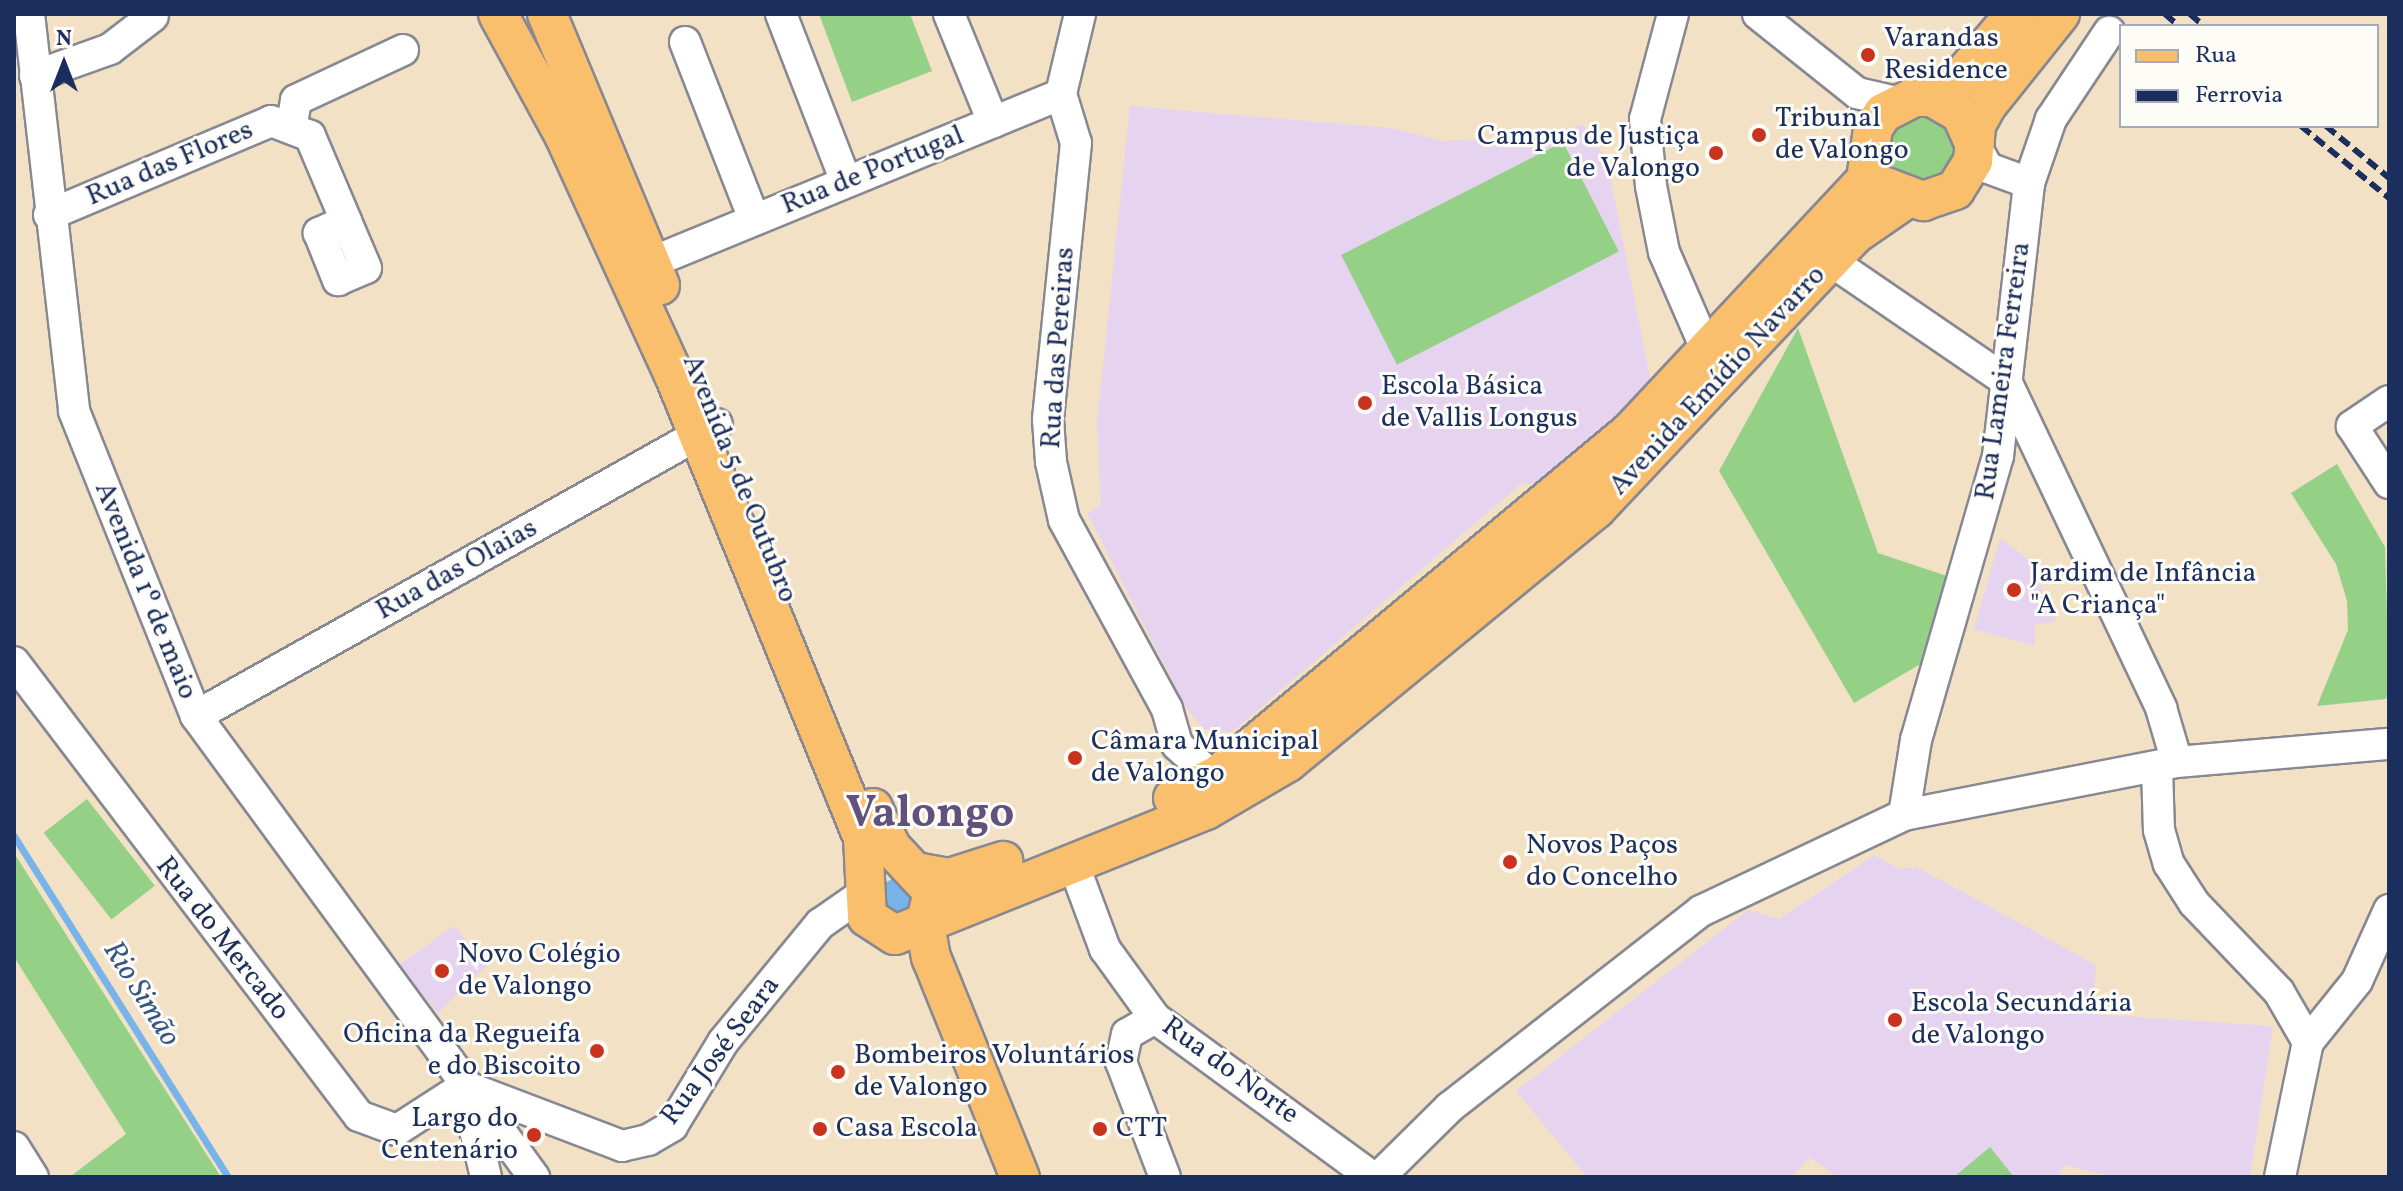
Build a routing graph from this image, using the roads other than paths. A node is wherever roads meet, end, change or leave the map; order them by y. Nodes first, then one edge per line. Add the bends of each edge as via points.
1 (29, 14) edge
2 (498, 14) edge
3 (547, 14) edge
4 (781, 14) edge
5 (949, 14) edge
6 (1080, 14) edge
7 (1673, 14) edge
8 (1758, 14) edge
9 (2060, 14) edge
10 (153, 16) edge
11 (2019, 27) edge
12 (2109, 32) dead end
13 (685, 42) dead end
14 (403, 50) dead end
15 (35, 76) junction
16 (560, 92) junction
17 (1061, 94) junction
18 (993, 122) junction
19 (1893, 122) junction
20 (292, 123) junction
21 (1970, 161) junction
22 (2017, 180) junction
23 (846, 182) junction
24 (1906, 199) junction
25 (610, 202) junction
26 (49, 215) junction
27 (754, 219) junction
28 (346, 221) dead end
29 (1831, 261) junction
30 (666, 268) junction
31 (1707, 351) junction
32 (2006, 381) junction
33 (2389, 401) edge
34 (707, 430) junction
35 (2389, 483) edge
36 (1506, 537) junction
37 (1529, 566) junction
38 (14, 662) edge
39 (196, 716) junction
40 (2389, 744) edge
41 (2167, 765) junction
42 (1220, 788) junction
43 (1904, 815) junction
44 (1073, 863) junction
45 (916, 870) junction
46 (865, 888) junction
47 (2389, 910) edge
48 (910, 929) junction
49 (1105, 949) junction
50 (2389, 961) edge
51 (2357, 981) junction
52 (1155, 1018) junction
53 (1127, 1034) junction
54 (2308, 1042) junction
55 (465, 1086) junction
56 (14, 1147) edge
57 (33, 1177) edge
58 (486, 1177) edge
59 (534, 1177) edge
60 (1003, 1177) edge
61 (1020, 1177) edge
62 (1165, 1177) edge
63 (1372, 1177) edge
64 (1379, 1177) edge
65 (2280, 1177) edge

1 - 15 street, Avenida 1º de maio
2 - 16 main road, Avenida 5 de Outubro
3 - 16 main road, Avenida 5 de Outubro
4 - 23 street
5 - 18 street
6 - 17 street
7 - 31 street via 1645,119 1651,186 1673,276
8 - 19 street
9 - 11 main road, Avenida Emídio Navarro
10 - 15 street via 110,49
11 - 19 main road, Avenida Emídio Navarro via 1957,82
11 - 21 main road, Avenida Emídio Navarro
12 - 22 street, Rua Lameira Ferreira
13 - 27 street
14 - 20 street, Rua das Flores via 296,100
15 - 26 street, Avenida 1º de maio
16 - 25 main road, Avenida 5 de Outubro
17 - 18 street, Rua de Portugal
17 - 42 street, Rua das Pereiras via 1076,143 1048,420 1064,520 1167,709 1182,752
18 - 23 street, Rua de Portugal
19 - 21 main road via 1961,114
19 - 24 main road via 1879,179
19 - 31 main road, Avenida Emídio Navarro via 1854,194
20 - 26 street, Rua das Flores via 271,121
20 - 28 street, Rua das Flores via 310,136
21 - 22 street
21 - 24 main road, Avenida Emídio Navarro via 1940,198
22 - 32 street, Rua Lameira Ferreira
23 - 27 street, Rua de Portugal
24 - 29 main road, Avenida Emídio Navarro via 1874,216
25 - 30 main road, Avenida 5 de Outubro
25 - 34 main road, Avenida 5 de Outubro
26 - 39 street, Avenida 1º de maio via 74,411
27 - 30 street, Rua de Portugal
29 - 32 street
29 - 37 main road, Avenida Emídio Navarro via 1596,509
30 - 34 main road, Avenida 5 de Outubro
31 - 36 main road, Avenida Emídio Navarro via 1630,432
32 - 41 street via 2161,708
32 - 43 street, Rua Lameira Ferreira via 1986,509 1916,740
33 - 35 street via 2352,426
34 - 39 street, Rua das Olaias
34 - 45 main road, Avenida 5 de Outubro via 882,831
34 - 46 main road, Avenida 5 de Outubro via 863,838
36 - 37 main road
36 - 42 main road, Avenida Emídio Navarro
37 - 42 main road, Avenida Emídio Navarro via 1288,762
38 - 55 street, Rua do Mercado via 359,1116 397,1130
39 - 55 street, Avenida 1º de maio
40 - 41 street
41 - 43 street
41 - 54 street via 2159,830 2169,864 2194,903 2279,992
42 - 44 main road, Avenida Emídio Navarro
42 - 45 main road, Avenida Emídio Navarro via 963,875
43 - 64 street via 1701,911 1450,1107
44 - 48 main road, Avenida Emídio Navarro
44 - 49 street, Rua do Norte
45 - 46 main road via 886,867
45 - 48 main road, Avenida 5 de Outubro via 933,892
46 - 48 main road, Avenida 5 de Outubro via 867,917
46 - 55 street, Rua José Seara via 820,924 723,1042 672,1126 648,1140 622,1146
47 - 51 street
48 - 60 main road, Avenida 5 de Outubro
48 - 61 main road, Avenida 5 de Outubro via 931,957
49 - 52 street, Rua do Norte
49 - 53 street, Rua do Norte
50 - 51 street
51 - 54 street
52 - 53 street
52 - 63 street, Rua do Norte
53 - 62 street, Rua do Norte via 1121,1062
54 - 65 street
55 - 58 street
55 - 59 street
56 - 57 street

